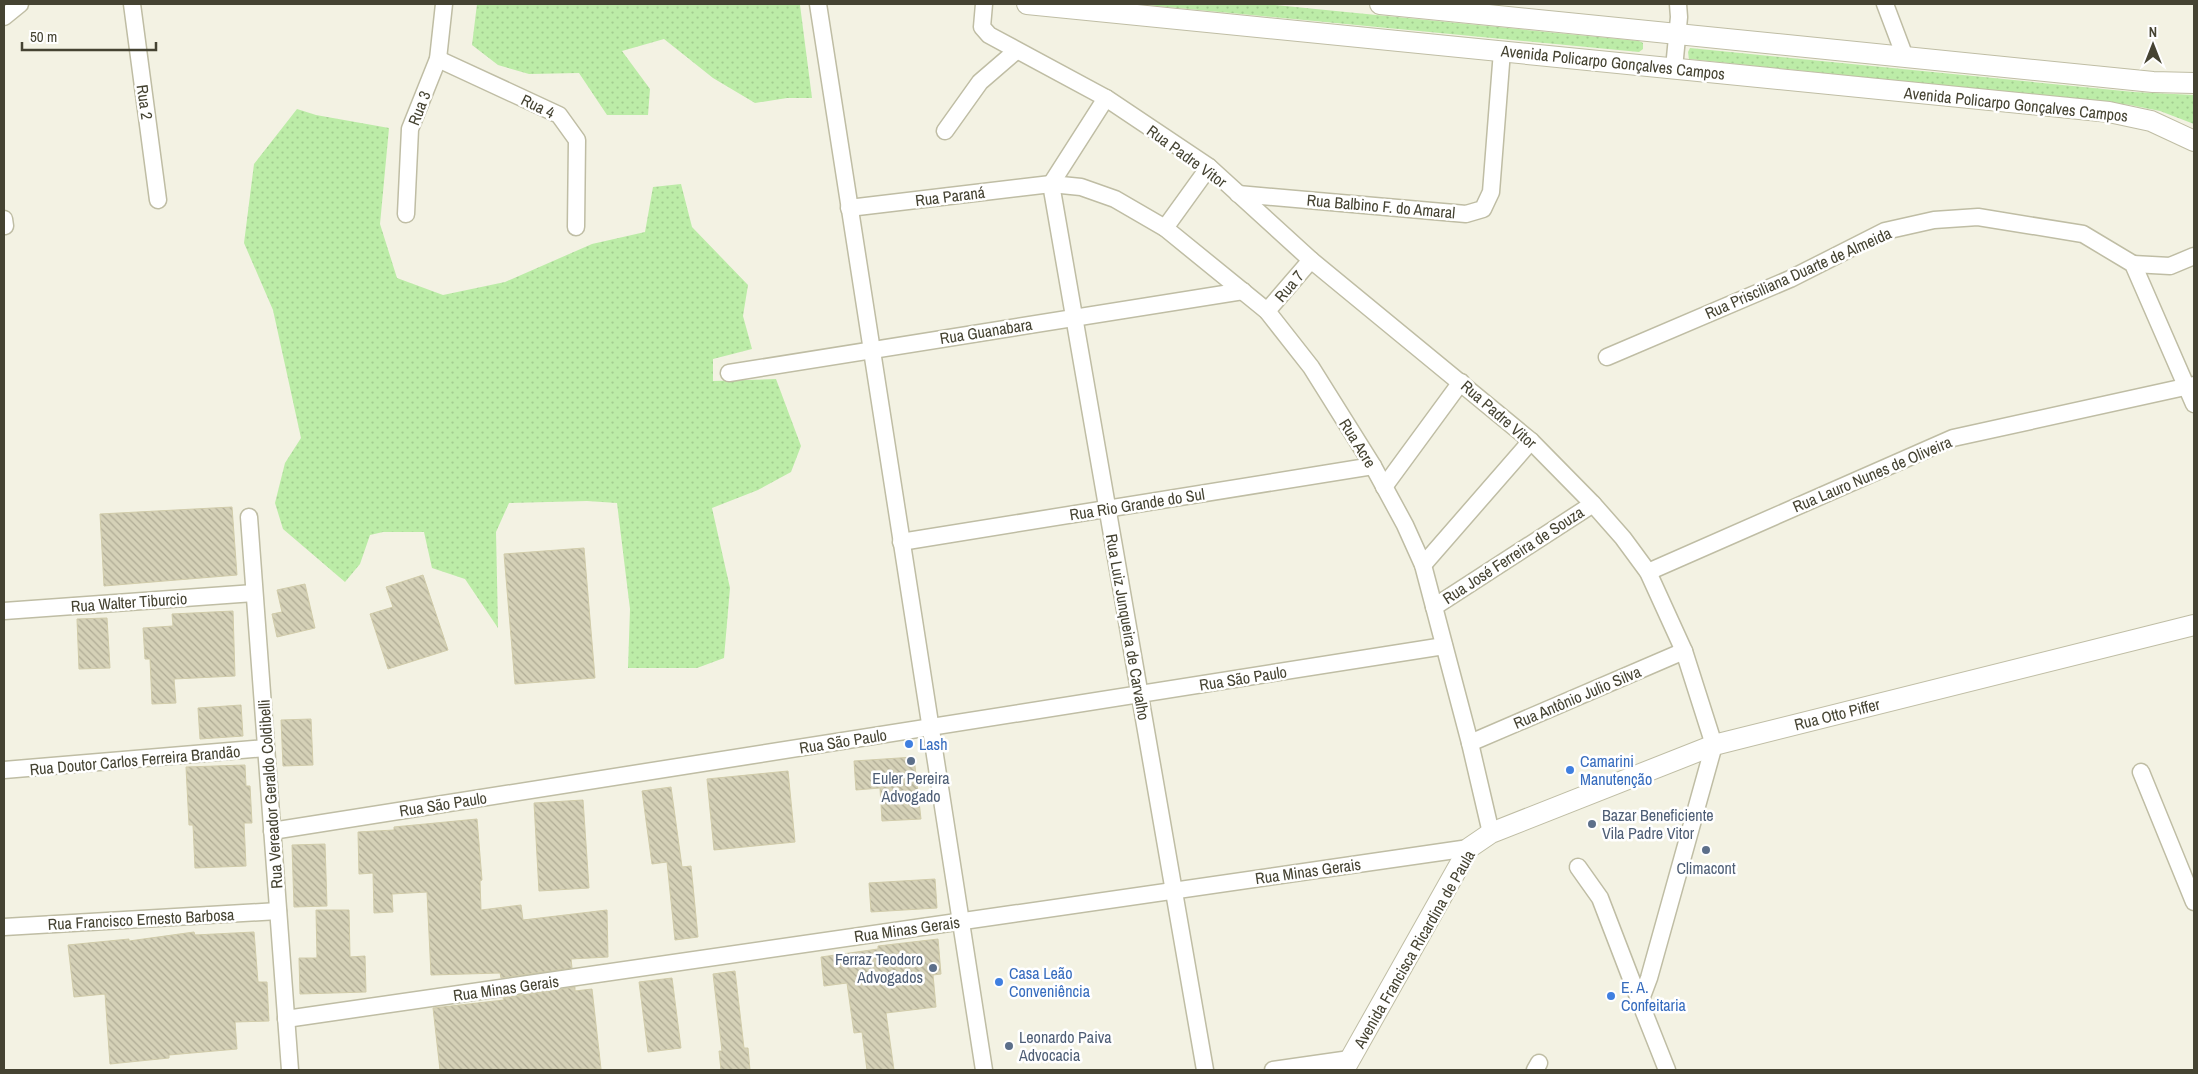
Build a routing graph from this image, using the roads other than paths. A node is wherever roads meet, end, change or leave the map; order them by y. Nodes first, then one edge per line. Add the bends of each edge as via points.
1 (20, 4) edge
2 (132, 4) edge
3 (444, 4) edge
4 (818, 4) edge
5 (984, 4) edge
6 (1027, 4) edge
7 (1380, 4) edge
8 (1678, 4) edge
9 (1886, 4) edge
10 (1484, 9) edge
11 (4, 16) edge
12 (1678, 34) junction
13 (1016, 52) junction
14 (1502, 52) junction
15 (1904, 57) junction
16 (438, 60) junction
17 (1674, 68) junction
18 (2194, 83) edge
19 (1106, 98) junction
20 (945, 131) dead end
21 (2194, 141) edge
22 (1209, 167) junction
23 (1051, 184) junction
24 (1238, 194) junction
25 (158, 200) dead end
26 (848, 208) junction
27 (406, 214) dead end
28 (576, 228) dead end
29 (1165, 228) junction
30 (2194, 256) edge
31 (1311, 260) junction
32 (2133, 264) junction
33 (1243, 291) junction
34 (1267, 312) junction
35 (1074, 317) junction
36 (871, 349) junction
37 (1608, 357) dead end
38 (729, 373) dead end
39 (1461, 382) junction
40 (2190, 386) edge
41 (2194, 404) edge
42 (1531, 441) junction
43 (1372, 466) junction
44 (1384, 487) junction
45 (1593, 504) junction
46 (1108, 509) junction
47 (249, 518) dead end
48 (901, 542) junction
49 (1422, 565) junction
50 (1648, 572) junction
51 (254, 593) junction
52 (1434, 607) junction
53 (4, 611) edge
54 (2194, 625) edge
55 (1444, 646) junction
56 (1684, 651) junction
57 (1140, 694) junction
58 (930, 727) junction
59 (1470, 743) junction
60 (1714, 745) junction
61 (266, 748) junction
62 (4, 770) edge
63 (2141, 772) dead end
64 (272, 831) junction
65 (1490, 833) junction
66 (1469, 848) junction
67 (1578, 868) dead end
68 (1174, 891) junction
69 (2194, 902) edge
70 (278, 911) junction
71 (960, 922) junction
72 (4, 927) edge
73 (1640, 1002) junction
74 (286, 1019) junction
75 (1347, 1065) edge
76 (290, 1070) edge
77 (984, 1070) edge
78 (1205, 1070) edge
79 (1273, 1070) edge
80 (1667, 1070) edge

1 - 11 street
2 - 25 street, Rua 2
3 - 16 street, Rua 3
4 - 26 street
5 - 13 street, Rua Padre Vitor via 982,26 989,35
6 - 14 street, Avenida Policarpo Gonçalves Campos
7 - 10 street
8 - 12 street
9 - 15 street
10 - 12 street
12 - 15 street
12 - 17 street
13 - 19 street, Rua Padre Vitor
13 - 20 street via 980,82
14 - 17 street, Avenida Policarpo Gonçalves Campos
14 - 24 street, Rua Balbino F. do Amaral via 1491,192 1483,209 1466,214
15 - 18 street via 2153,82
16 - 27 street, Rua 3 via 410,129
16 - 28 street, Rua 4 via 559,115 577,140
17 - 21 street, Avenida Policarpo Gonçalves Campos via 2109,112 2150,121
19 - 22 street, Rua Padre Vitor
19 - 23 street
22 - 24 street, Rua Padre Vitor
22 - 29 street
23 - 26 street, Rua Paraná
23 - 29 street, Rua Acre via 1081,187 1115,199
23 - 35 street, Rua Luiz Junqueira de Carvalho
24 - 31 street, Rua Padre Vitor
26 - 36 street
29 - 33 street, Rua Acre
30 - 32 street via 2170,266
31 - 34 street, Rua 7
31 - 39 street, Rua Padre Vitor
32 - 37 street, Rua Prisciliana Duarte de Almeida via 2083,234 1978,217 1934,220 1885,231 1790,279
32 - 40 street
33 - 34 street, Rua Acre
33 - 35 street, Rua Guanabara
34 - 43 street, Rua Acre via 1311,367
35 - 36 street, Rua Guanabara
35 - 46 street, Rua Luiz Junqueira de Carvalho
36 - 38 street, Rua Guanabara
36 - 48 street
39 - 42 street, Rua Padre Vitor
39 - 44 street
40 - 41 street
40 - 50 street, Rua Lauro Nunes de Oliveira via 1953,438
42 - 45 street, Rua Padre Vitor
42 - 49 street
43 - 44 street, Rua Acre
43 - 46 street, Rua Rio Grande do Sul
44 - 49 street, Rua Acre
45 - 50 street, Rua Padre Vitor
45 - 52 street, Rua José Ferreira de Souza
46 - 48 street, Rua Rio Grande do Sul
46 - 57 street, Rua Luiz Junqueira de Carvalho
47 - 51 street, Rua Vereador Geraldo Coldibelli
48 - 58 street
49 - 52 street, Rua Acre
50 - 56 street, Rua Padre Vitor
51 - 53 street, Rua Walter Tiburcio
51 - 61 street, Rua Vereador Geraldo Coldibelli
52 - 55 street, Rua Acre
54 - 60 street, Rua Otto Piffer
55 - 57 street, Rua São Paulo
55 - 59 street, Rua Acre
56 - 59 street, Rua Antônio Julio Silva
56 - 60 street, Rua Padre Vitor
57 - 58 street, Rua São Paulo
57 - 68 street, Rua Luiz Junqueira de Carvalho
58 - 64 street, Rua São Paulo
58 - 71 street
59 - 65 street, Rua Acre
60 - 65 street, Rua Otto Piffer
60 - 73 street via 1650,978
61 - 62 street, Rua Doutor Carlos Ferreira Brandão
61 - 64 street, Rua Vereador Geraldo Coldibelli
63 - 69 street
64 - 70 street, Rua Vereador Geraldo Coldibelli
65 - 66 street, Avenida Francisca Ricardina de Paula
66 - 68 street, Rua Minas Gerais
66 - 75 street, Avenida Francisca Ricardina de Paula
67 - 73 street via 1600,898
68 - 71 street, Rua Minas Gerais
68 - 78 street, Rua Luiz Junqueira de Carvalho
70 - 72 street, Rua Francisco Ernesto Barbosa
70 - 74 street, Rua Vereador Geraldo Coldibelli
71 - 74 street, Rua Minas Gerais
71 - 77 street
73 - 80 street
74 - 76 street, Rua Vereador Geraldo Coldibelli
75 - 79 street

